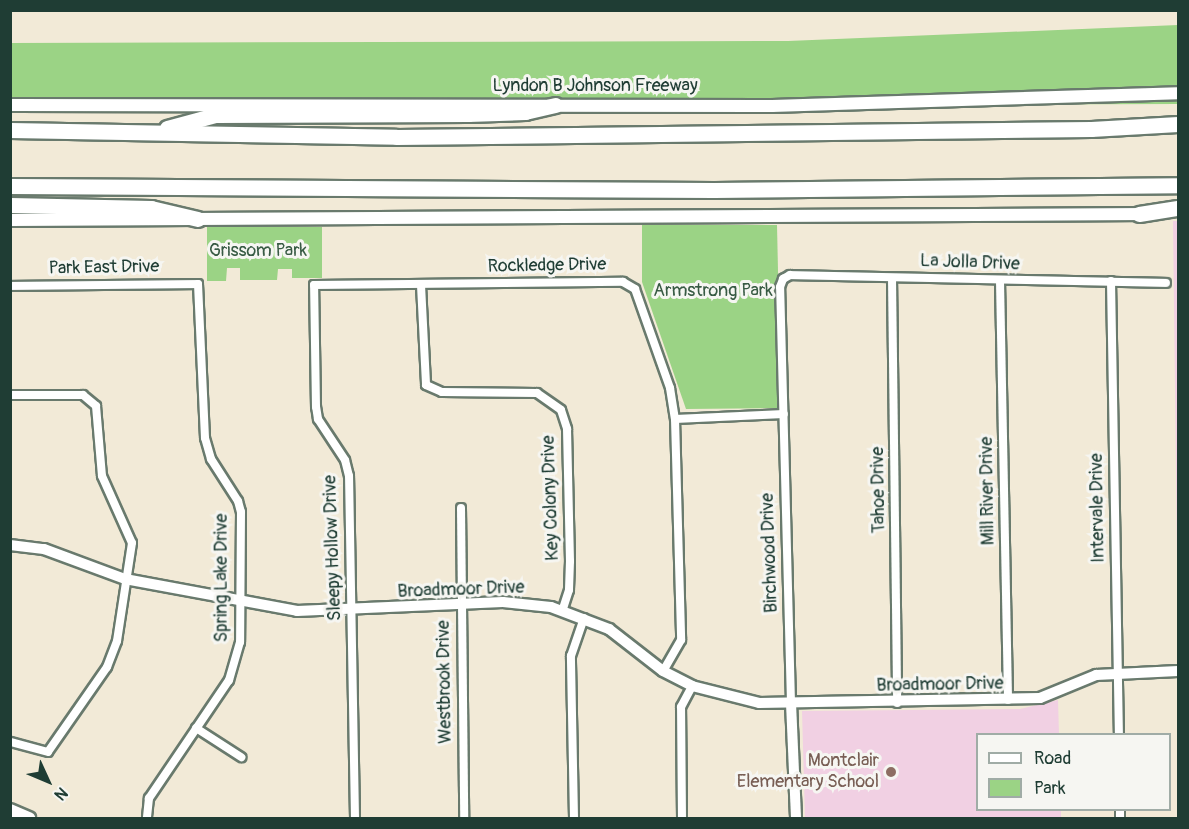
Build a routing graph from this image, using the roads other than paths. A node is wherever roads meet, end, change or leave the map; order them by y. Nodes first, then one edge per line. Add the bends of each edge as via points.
1 (1179, 93) edge
2 (10, 105) edge
3 (555, 105) junction
4 (1179, 124) edge
5 (10, 130) edge
6 (149, 133) junction
7 (1179, 185) edge
8 (10, 186) edge
9 (10, 205) edge
10 (1179, 208) edge
11 (1139, 214) junction
12 (1179, 214) edge
13 (198, 219) junction
14 (10, 220) edge
15 (892, 278) junction
16 (1000, 281) junction
17 (1111, 281) junction
18 (198, 284) joint
19 (1166, 284) dead end
20 (314, 285) joint
21 (422, 285) junction
22 (10, 286) edge
23 (780, 287) joint
24 (10, 395) edge
25 (784, 414) junction
26 (675, 419) junction
27 (461, 508) dead end
28 (10, 545) edge
29 (125, 579) junction
30 (241, 599) junction
31 (461, 604) junction
32 (352, 611) junction
33 (562, 611) junction
34 (584, 618) junction
35 (663, 671) junction
36 (1179, 671) edge
37 (1118, 673) junction
38 (692, 686) junction
39 (1008, 700) junction
40 (791, 702) junction
41 (897, 703) junction
42 (196, 728) junction
43 (1119, 733) edge
44 (10, 742) edge
45 (241, 757) dead end
46 (10, 810) edge
47 (29, 819) edge
48 (147, 819) edge
49 (355, 819) edge
50 (464, 819) edge
51 (574, 819) edge
52 (682, 819) edge
53 (796, 819) edge

1 - 3 main road, Lyndon B Johnson Freeway via 918,103
2 - 3 main road, Lyndon B Johnson Freeway
3 - 6 highway via 525,112 468,114 215,115
4 - 6 highway via 1091,129 396,136
5 - 6 highway
7 - 8 highway via 714,190
9 - 13 highway via 151,208
10 - 11 highway
11 - 12 main road
11 - 13 main road
13 - 14 main road
15 - 16 street, La Jolla Drive
15 - 23 street, La Jolla Drive via 790,275
15 - 41 street, Tahoe Drive
16 - 17 street, La Jolla Drive
16 - 39 street, Mill River Drive
17 - 19 street, La Jolla Drive
17 - 37 street, Intervale Drive
18 - 22 street, Park East Drive
18 - 30 street, Spring Lake Drive via 205,438 211,459 238,501
20 - 21 street, Rockledge Drive
20 - 32 street, Sleepy Hollow Drive via 313,386 318,419 345,460 349,476
21 - 26 street, Rockledge Drive via 623,282 635,288 670,388
21 - 33 street, Key Colony Drive via 426,385 442,392 537,393 561,410 567,429 570,561 569,590
23 - 25 street, Birchwood Drive
24 - 29 street via 82,395 96,406 102,476 132,543
25 - 26 street
25 - 40 street, Birchwood Drive
26 - 35 street, Rockledge Drive via 681,640
27 - 31 street, Westbrook Drive
28 - 29 street, Broadmoor Drive via 44,549
29 - 30 street, Broadmoor Drive
29 - 44 street via 114,652 52,747 42,753
30 - 32 street, Broadmoor Drive via 297,611
30 - 42 street, Spring Lake Drive via 236,665
31 - 32 street, Broadmoor Drive
31 - 33 street, Broadmoor Drive via 517,602
31 - 50 street, Westbrook Drive
32 - 49 street, Sleepy Hollow Drive
33 - 34 street, Broadmoor Drive
34 - 35 street, Broadmoor Drive via 609,629
34 - 51 street via 571,656
35 - 38 street, Broadmoor Drive
36 - 37 street, Broadmoor Drive
37 - 39 street, Broadmoor Drive via 1084,677 1040,698
37 - 43 street, Intervale Drive
38 - 40 street, Broadmoor Drive via 737,700
38 - 52 street via 681,707
39 - 41 street, Broadmoor Drive
40 - 41 street, Broadmoor Drive
40 - 53 street, Birchwood Drive
42 - 45 street
42 - 48 street, Spring Lake Drive via 149,798
46 - 47 main road

